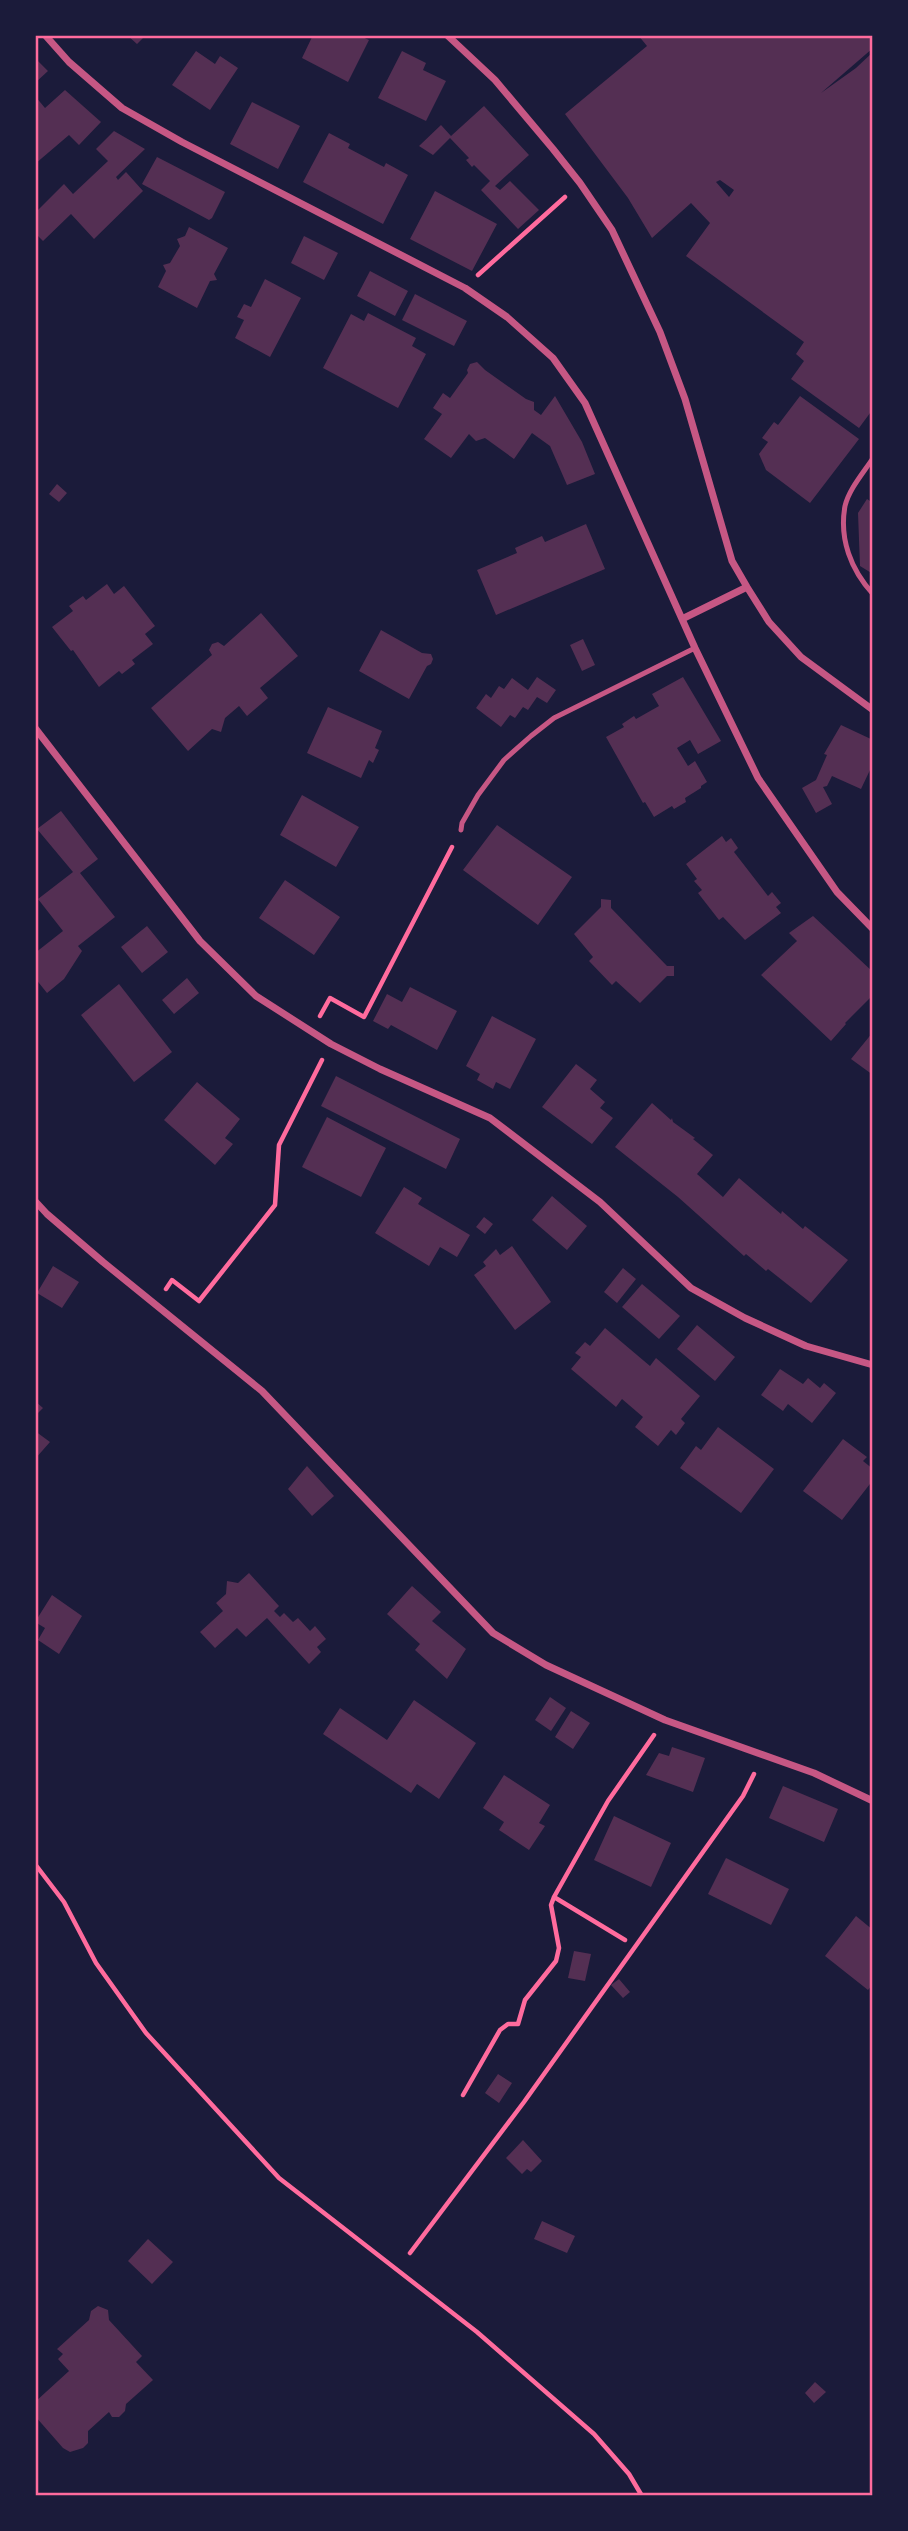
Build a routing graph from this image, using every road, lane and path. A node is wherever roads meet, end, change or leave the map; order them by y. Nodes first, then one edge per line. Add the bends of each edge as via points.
1 (45, 35) edge
2 (447, 35) edge
3 (580, 183) junction
4 (465, 288) junction
5 (873, 458) edge
6 (747, 587) junction
7 (873, 594) edge
8 (682, 619) junction
9 (695, 648) junction
10 (873, 710) edge
11 (35, 728) edge
12 (461, 830) joint
13 (873, 929) edge
14 (311, 1031) junction
15 (319, 1066) dead end
16 (35, 1200) edge
17 (155, 1304) junction
18 (873, 1365) edge
19 (665, 1720) junction
20 (764, 1755) junction
21 (873, 1801) edge
22 (35, 1864) edge
23 (554, 1897) junction
24 (625, 1940) dead end
25 (463, 2095) dead end
26 (410, 2253) dead end
27 (642, 2496) edge

1 - 4 street via 122,108
2 - 3 street via 495,80
3 - 4 path
3 - 6 street via 612,230 660,332 685,399 732,561
4 - 8 street via 553,358 585,403
5 - 7 lane via 845,504 844,533 851,563
6 - 8 street
6 - 10 street via 769,622 801,657
8 - 9 street
9 - 12 lane via 539,730 504,760 478,795
9 - 13 street via 758,778 837,892
11 - 14 street via 200,941 256,996
12 - 14 path via 364,1017 330,998
14 - 18 street via 380,1069 490,1118 600,1202 691,1288 806,1346
15 - 17 path via 278,1145 275,1205 199,1301 172,1280
16 - 17 street
17 - 19 street via 261,1391 493,1633 546,1665
19 - 20 street
19 - 23 path via 608,1801
20 - 21 street
20 - 26 path via 735,1807
22 - 27 path via 146,2033 279,2178 477,2332 584,2425 629,2474
23 - 24 path
23 - 25 path via 556,1961 525,2000 517,2024 500,2030

